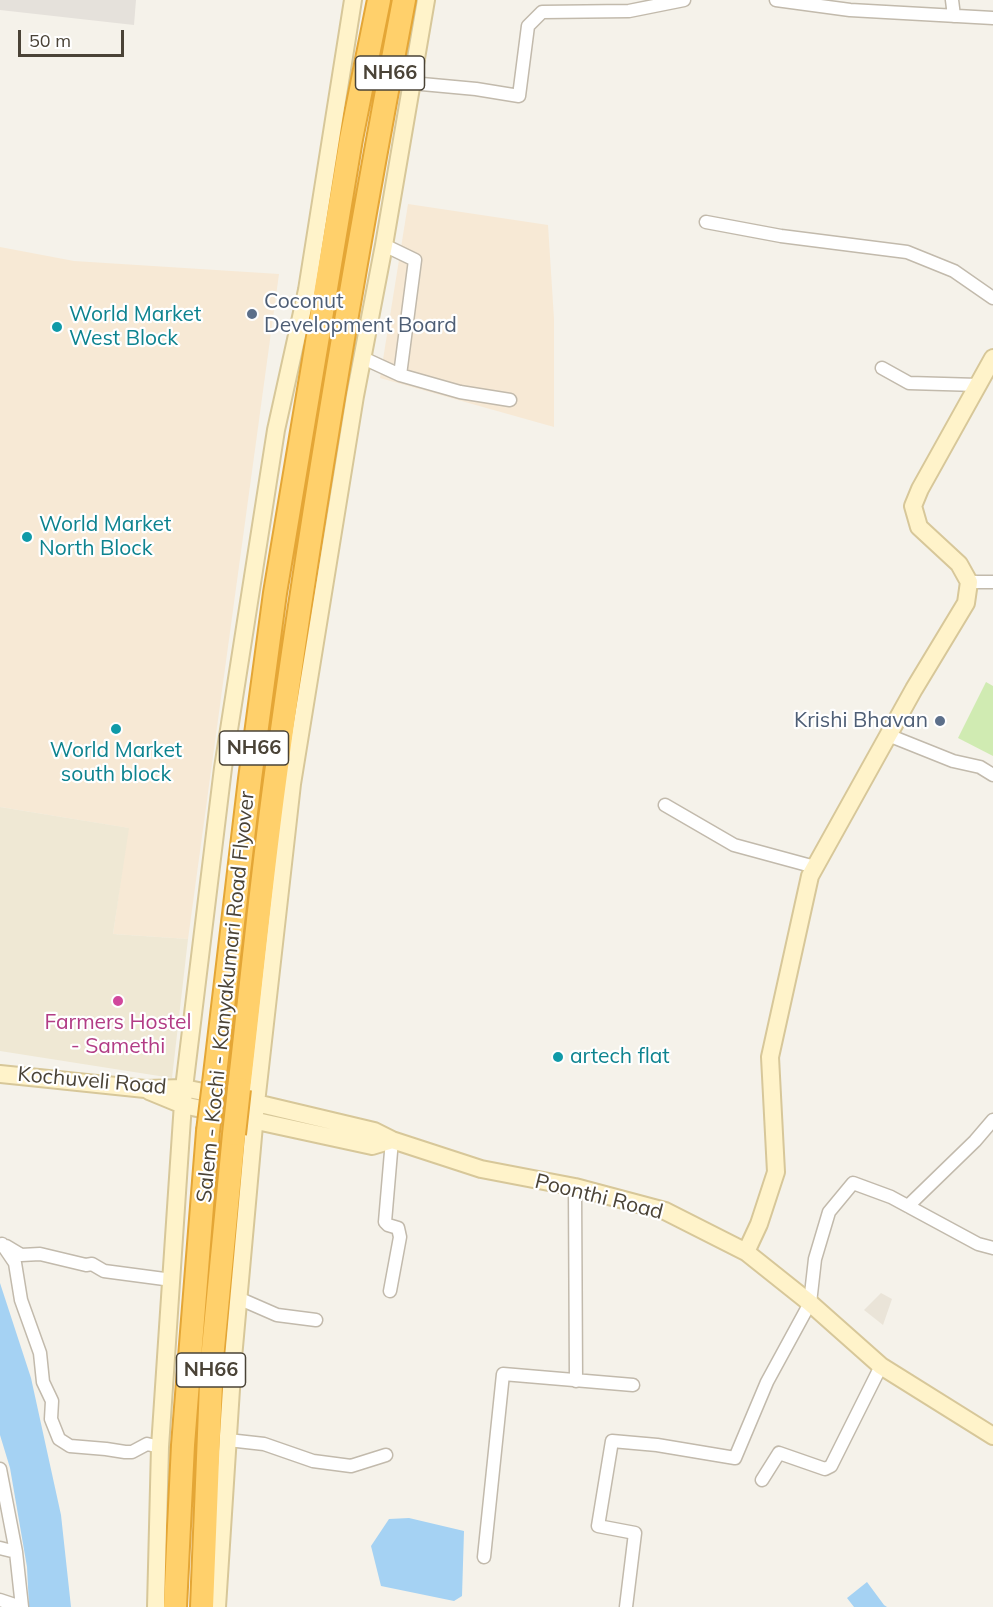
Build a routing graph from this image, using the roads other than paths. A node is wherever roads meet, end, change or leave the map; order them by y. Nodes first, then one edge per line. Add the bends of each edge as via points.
1 (353, 0) edge
2 (379, 0) edge
3 (404, 0) edge
4 (426, 0) edge
5 (684, 0) edge
6 (776, 0) edge
7 (952, 0) edge
8 (849, 5) edge
9 (628, 6) edge
10 (954, 16) junction
11 (993, 18) edge
12 (411, 83) junction
13 (706, 222) dead end
14 (384, 245) junction
15 (993, 298) edge
16 (363, 358) junction
17 (993, 358) edge
18 (882, 368) dead end
19 (400, 375) junction
20 (978, 385) junction
21 (510, 400) dead end
22 (969, 582) junction
23 (993, 582) edge
24 (888, 735) junction
25 (993, 775) edge
26 (665, 805) dead end
27 (814, 867) junction
28 (0, 1074) edge
29 (184, 1088) junction
30 (145, 1089) junction
31 (248, 1096) junction
32 (183, 1105) junction
33 (255, 1120) junction
34 (993, 1120) edge
35 (392, 1140) junction
36 (575, 1187) junction
37 (908, 1206) junction
38 (1, 1243) edge
39 (993, 1248) edge
40 (746, 1252) junction
41 (172, 1280) junction
42 (390, 1291) dead end
43 (238, 1298) junction
44 (810, 1303) junction
45 (316, 1320) dead end
46 (881, 1366) junction
47 (576, 1382) junction
48 (633, 1385) dead end
49 (993, 1436) edge
50 (228, 1440) junction
51 (160, 1447) junction
52 (386, 1455) dead end
53 (0, 1469) edge
54 (762, 1480) dead end
55 (0, 1548) edge
56 (16, 1552) junction
57 (484, 1557) dead end
58 (0, 1600) edge
59 (22, 1607) edge
60 (156, 1607) edge
61 (176, 1607) edge
62 (201, 1607) edge
63 (217, 1607) edge
64 (626, 1607) edge

1 - 29 street via 307,290 276,430 225,756
2 - 61 highway, Salem - Kochi - Kanyakumari Road Flyover / NH66, bridge via 351,139 275,593 249,779 208,1131 183,1445
3 - 31 highway, Salem - Kochi - Kanyakumari Road Flyover / NH66 via 376,145 274,784
4 - 12 street
5 - 9 street
6 - 8 street
7 - 10 street
8 - 10 street
9 - 12 street via 542,12 528,26 519,96
10 - 11 street
12 - 14 street
13 - 15 street via 907,252 954,271
14 - 16 street
14 - 19 street via 415,260
16 - 19 street
16 - 31 street via 291,784
17 - 20 street
18 - 20 street via 909,383
19 - 21 street via 460,392
20 - 22 street via 913,506 918,527 959,564
22 - 23 street
22 - 24 street via 966,603
24 - 25 street
24 - 27 street
26 - 27 street via 734,845
27 - 40 street via 770,1057 776,1172
28 - 30 street, Kochuveli Road
29 - 30 street, Kochuveli Road
29 - 31 street, Poonthi Road
29 - 32 street
30 - 32 street
31 - 33 street
31 - 35 street, Poonthi Road via 374,1131
31 - 62 highway, Salem - Kochi - Kanyakumari Road Flyover / NH66, bridge via 234,1134 212,1359
32 - 33 street
32 - 41 street
33 - 35 street via 372,1146
33 - 43 street
34 - 37 street
35 - 36 street, Poonthi Road via 481,1169
35 - 42 street via 385,1222 398,1228 400,1237
36 - 40 street, Poonthi Road via 665,1211
36 - 47 street
37 - 39 street via 978,1244
37 - 44 street via 853,1183 829,1212 815,1259
38 - 41 street via 21,1255 40,1254 92,1264 104,1271
38 - 51 street via 15,1263 21,1300 40,1353 43,1382 52,1401 51,1419 59,1439 70,1446 125,1452 147,1444
40 - 44 street, Poonthi Road
41 - 51 street
43 - 45 street via 277,1315
43 - 50 street
44 - 46 street, Poonthi Road
44 - 64 street via 767,1382 735,1458 612,1441 598,1526 635,1533
46 - 49 street, Poonthi Road
46 - 54 street via 831,1466 825,1469 779,1454
47 - 48 street
47 - 57 street via 503,1374
50 - 52 street via 264,1444 313,1461 351,1466
50 - 63 street
51 - 60 street
53 - 56 street
55 - 56 street
56 - 59 street
58 - 59 street

